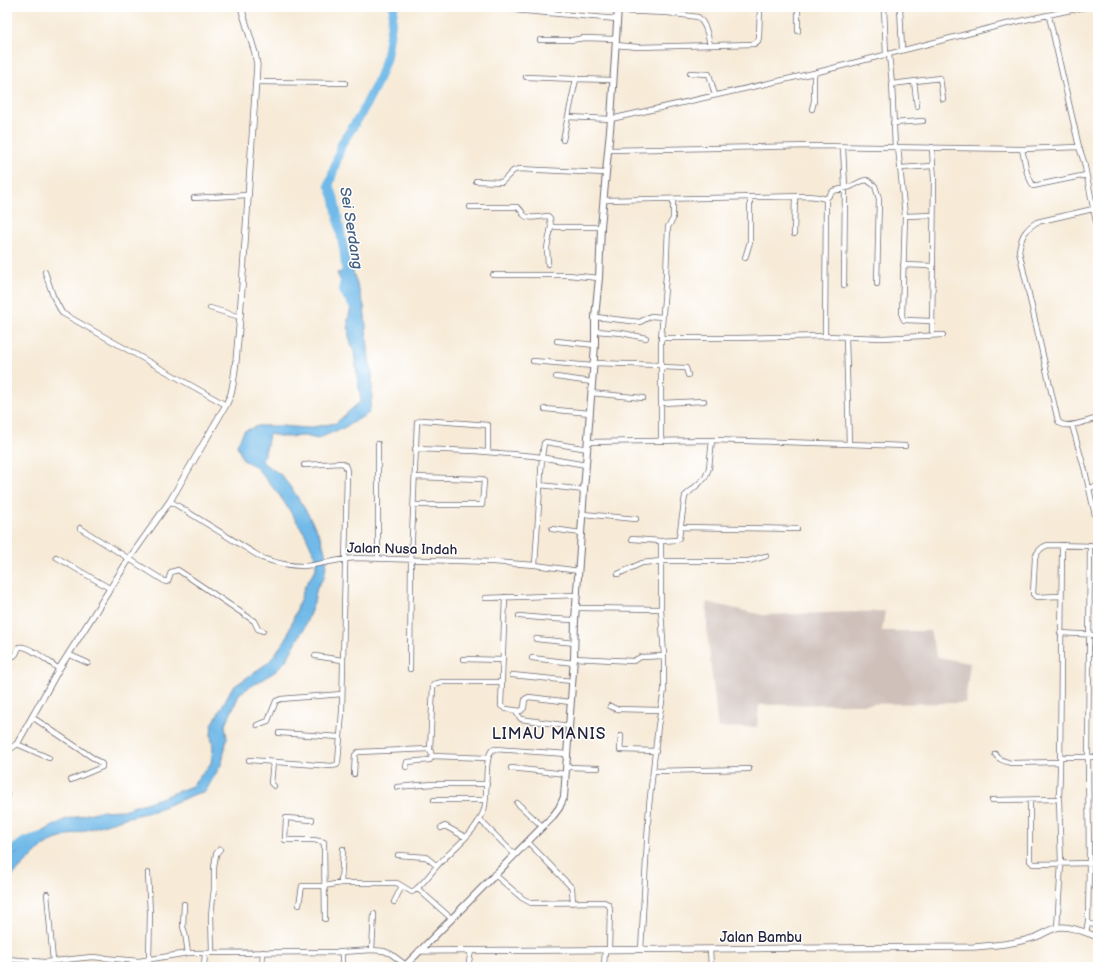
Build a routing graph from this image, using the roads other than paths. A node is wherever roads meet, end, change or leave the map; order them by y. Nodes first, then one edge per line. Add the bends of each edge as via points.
1 (241, 7) edge
2 (760, 7) edge
3 (798, 7) edge
4 (884, 7) edge
5 (900, 7) edge
6 (1085, 7) edge
7 (618, 9) edge
8 (514, 10) dead end
9 (1049, 16) junction
10 (617, 18) junction
11 (798, 31) dead end
12 (540, 40) dead end
13 (616, 42) junction
14 (710, 45) junction
15 (902, 50) junction
16 (887, 54) junction
17 (690, 73) dead end
18 (814, 73) junction
19 (526, 78) dead end
20 (576, 79) junction
21 (613, 80) junction
22 (914, 81) junction
23 (256, 82) junction
24 (345, 83) dead end
25 (892, 84) junction
26 (715, 95) junction
27 (943, 99) dead end
28 (917, 106) dead end
29 (812, 109) dead end
30 (568, 117) junction
31 (610, 119) junction
32 (923, 120) dead end
33 (893, 123) junction
34 (563, 140) dead end
35 (844, 146) junction
36 (896, 147) junction
37 (932, 147) junction
38 (1079, 147) junction
39 (1022, 148) junction
40 (608, 150) junction
41 (932, 166) junction
42 (900, 168) junction
43 (605, 173) junction
44 (1086, 176) junction
45 (476, 181) dead end
46 (845, 188) junction
47 (248, 195) junction
48 (750, 197) junction
49 (795, 197) junction
50 (194, 198) dead end
51 (673, 199) junction
52 (826, 199) junction
53 (604, 200) junction
54 (470, 207) dead end
55 (1093, 209) junction
56 (905, 216) junction
57 (933, 216) junction
58 (551, 227) junction
59 (601, 227) junction
60 (1098, 232) edge
61 (794, 234) dead end
62 (745, 258) dead end
63 (548, 264) dead end
64 (904, 266) junction
65 (933, 266) junction
66 (45, 272) dead end
67 (493, 275) dead end
68 (599, 278) junction
69 (877, 284) dead end
70 (844, 286) dead end
71 (210, 308) dead end
72 (240, 317) junction
73 (595, 317) junction
74 (662, 317) junction
75 (932, 321) junction
76 (595, 331) junction
77 (932, 331) dead end
78 (943, 335) dead end
79 (825, 336) junction
80 (846, 337) junction
81 (646, 338) dead end
82 (661, 338) junction
83 (557, 340) dead end
84 (595, 345) junction
85 (533, 361) dead end
86 (593, 364) junction
87 (661, 366) junction
88 (688, 375) dead end
89 (556, 378) dead end
90 (592, 382) junction
91 (591, 393) junction
92 (643, 398) dead end
93 (704, 401) dead end
94 (661, 403) junction
95 (226, 404) junction
96 (545, 409) dead end
97 (590, 413) junction
98 (1098, 418) edge
99 (1072, 425) junction
100 (712, 440) junction
101 (661, 441) junction
102 (588, 442) junction
103 (378, 444) dead end
104 (849, 444) junction
105 (905, 446) dead end
106 (415, 449) junction
107 (588, 449) junction
108 (488, 452) junction
109 (542, 457) junction
110 (304, 465) dead end
111 (586, 465) junction
112 (415, 477) junction
113 (540, 485) junction
114 (1098, 486) edge
115 (1089, 488) junction
116 (584, 490) junction
117 (170, 500) junction
118 (414, 504) junction
119 (583, 514) junction
120 (636, 519) dead end
121 (1098, 520) edge
122 (682, 527) junction
123 (80, 528) dead end
124 (552, 529) dead end
125 (797, 529) dead end
126 (581, 533) junction
127 (632, 539) dead end
128 (661, 541) junction
129 (1062, 545) junction
130 (1090, 546) junction
131 (1098, 546) edge
132 (766, 556) dead end
133 (56, 557) dead end
134 (344, 558) junction
135 (130, 559) junction
136 (378, 559) junction
137 (412, 560) junction
138 (661, 561) junction
139 (535, 565) junction
140 (579, 571) junction
141 (618, 574) dead end
142 (111, 589) junction
143 (578, 595) junction
144 (1060, 596) junction
145 (505, 597) junction
146 (485, 598) dead end
147 (577, 608) junction
148 (661, 609) junction
149 (519, 616) dead end
150 (575, 620) junction
151 (263, 631) dead end
152 (1060, 633) junction
153 (1088, 634) junction
154 (1098, 635) edge
155 (536, 639) dead end
156 (574, 643) junction
157 (7, 655) edge
158 (70, 655) junction
159 (315, 656) dead end
160 (664, 656) junction
161 (532, 658) dead end
162 (463, 659) dead end
163 (342, 660) junction
164 (503, 660) junction
165 (574, 660) junction
166 (88, 663) dead end
167 (59, 669) junction
168 (410, 669) dead end
169 (512, 675) dead end
170 (572, 681) junction
171 (501, 682) junction
172 (342, 694) junction
173 (570, 702) junction
174 (610, 706) dead end
175 (515, 710) junction
176 (660, 710) junction
177 (32, 717) junction
178 (257, 725) dead end
179 (569, 726) junction
180 (279, 733) dead end
181 (621, 736) dead end
182 (340, 737) junction
183 (17, 744) junction
184 (430, 749) junction
185 (7, 751) edge
186 (656, 751) junction
187 (567, 754) junction
188 (995, 754) dead end
189 (432, 756) junction
190 (1088, 757) junction
191 (1098, 757) edge
192 (49, 758) dead end
193 (488, 758) junction
194 (249, 760) dead end
195 (1060, 760) junction
196 (273, 762) junction
197 (406, 767) dead end
198 (567, 767) junction
199 (510, 768) dead end
200 (598, 768) dead end
201 (749, 769) dead end
202 (654, 770) junction
203 (354, 774) dead end
204 (566, 774) junction
205 (72, 780) dead end
206 (487, 784) junction
207 (274, 786) dead end
208 (397, 787) dead end
209 (7, 795) edge
210 (1059, 799) junction
211 (434, 800) dead end
212 (485, 800) junction
213 (992, 800) dead end
214 (1030, 800) junction
215 (518, 803) dead end
216 (7, 806) edge
217 (479, 819) junction
218 (312, 820) dead end
219 (542, 826) junction
220 (441, 828) dead end
221 (465, 837) junction
222 (528, 842) junction
223 (220, 849) dead end
224 (343, 849) dead end
225 (514, 854) junction
226 (398, 855) dead end
227 (1098, 862) edge
228 (1089, 863) junction
229 (1061, 864) junction
230 (437, 866) junction
231 (148, 873) dead end
232 (494, 874) junction
233 (341, 883) junction
234 (324, 886) junction
235 (402, 886) junction
236 (417, 888) junction
237 (47, 894) dead end
238 (394, 902) dead end
239 (573, 903) junction
240 (184, 904) dead end
241 (299, 905) dead end
242 (374, 914) dead end
243 (325, 919) dead end
244 (452, 919) junction
245 (1088, 924) junction
246 (1098, 925) edge
247 (1057, 928) junction
248 (1086, 933) junction
249 (1098, 938) edge
250 (710, 949) junction
251 (372, 950) junction
252 (607, 950) junction
253 (642, 950) junction
254 (420, 951) junction
255 (471, 951) junction
256 (212, 952) junction
257 (263, 952) junction
258 (342, 952) junction
259 (188, 953) junction
260 (205, 953) junction
261 (149, 959) junction
262 (7, 960) edge
263 (53, 961) junction
264 (139, 961) junction
265 (45, 964) edge
266 (405, 966) edge
267 (139, 967) edge
268 (204, 967) edge
269 (262, 967) edge
270 (340, 967) edge
271 (468, 967) edge
272 (604, 967) edge
273 (711, 967) edge

1 - 23 street via 257,65
2 - 14 street via 759,37 756,43
3 - 11 street
4 - 16 street
5 - 15 street
6 - 9 street
7 - 10 main road
7 - 14 street via 698,17 703,23
8 - 10 street
9 - 15 street
9 - 38 street
10 - 13 main road
12 - 13 street via 584,38
13 - 14 street via 645,47
13 - 21 main road
15 - 16 street
16 - 18 street
16 - 25 street
17 - 26 street via 709,74
18 - 26 street
18 - 29 street
19 - 20 street
20 - 21 street
20 - 30 street
21 - 31 main road
22 - 25 street
22 - 27 street via 940,78
22 - 28 street
23 - 24 street
23 - 47 street
25 - 33 street
26 - 31 street
30 - 31 street
30 - 34 street
31 - 40 main road
32 - 33 street
33 - 36 street
35 - 36 street
35 - 40 street
35 - 46 street
36 - 37 street
36 - 42 street
37 - 39 street
37 - 41 street
38 - 39 street
38 - 44 street
39 - 44 street via 1027,173 1033,186
40 - 43 main road
41 - 42 street
41 - 57 street
42 - 56 street
43 - 45 street via 518,169 502,182
43 - 53 main road
44 - 55 street
46 - 52 street via 833,191
46 - 69 street via 867,180 874,184 879,195
46 - 70 street
47 - 50 street
47 - 72 street
48 - 49 street
48 - 51 street
48 - 62 street via 750,242
49 - 52 street
49 - 61 street
51 - 53 street
51 - 74 street via 673,219 668,227
52 - 79 street
53 - 59 main road
54 - 58 street via 517,207 527,217 548,216
55 - 60 street
55 - 99 street via 1029,226 1023,234 1020,246 1056,416 1060,424
56 - 57 street
56 - 64 street
57 - 65 street
58 - 59 street
58 - 63 street via 547,248
59 - 68 main road
64 - 65 street
64 - 75 street via 904,320
65 - 75 street
66 - 95 street via 62,313
67 - 68 street via 568,275
68 - 73 main road
71 - 72 street
72 - 95 street via 235,372
73 - 74 street via 640,322 651,316
73 - 76 main road
74 - 82 street
75 - 77 street
76 - 81 street
76 - 84 main road
78 - 80 street
79 - 80 street
79 - 82 street
80 - 104 street
82 - 87 street
83 - 84 street
84 - 86 main road
85 - 86 street
86 - 87 street
86 - 90 main road
87 - 88 street via 686,368
87 - 94 street
89 - 90 street
90 - 91 main road
91 - 92 street
91 - 97 main road
93 - 94 street
94 - 101 street
95 - 117 street
96 - 97 street
97 - 102 main road
98 - 99 street
99 - 115 street
100 - 101 street
100 - 104 street
100 - 122 street via 707,474 685,496
101 - 102 street
102 - 107 main road
103 - 136 street
104 - 105 street
106 - 108 street
106 - 108 street via 417,422 423,420 488,425
106 - 112 street
107 - 109 street via 545,442
107 - 111 main road
108 - 109 street
109 - 111 street
109 - 113 street
110 - 134 street via 345,465 347,470
111 - 116 main road
112 - 118 street
112 - 118 street via 454,477 484,481 482,505
113 - 116 street
113 - 139 street
114 - 115 street
115 - 121 street
116 - 119 main road
117 - 134 street, Jalan Nusa Indah via 262,558 276,563 304,566
117 - 135 street
118 - 137 street
119 - 120 street
119 - 126 main road
122 - 125 street
122 - 128 street via 677,540
123 - 135 street
124 - 126 street
126 - 140 main road
127 - 128 street
128 - 138 street
129 - 130 street
129 - 144 street
129 - 144 street via 1045,546 1036,555 1033,594 1036,597
130 - 131 street
130 - 153 street
132 - 138 street via 749,561
133 - 142 street
134 - 136 street, Jalan Nusa Indah
134 - 163 street
135 - 142 street
135 - 151 street via 166,582 172,572 178,570 254,621 258,629
136 - 137 street, Jalan Nusa Indah
137 - 139 street, Jalan Nusa Indah
137 - 168 street
138 - 141 street via 642,563
138 - 148 street
139 - 140 street, Jalan Nusa Indah
140 - 143 main road
142 - 158 street
143 - 145 street
143 - 147 main road
144 - 152 street
145 - 146 street
145 - 164 street
147 - 148 street
147 - 150 main road
148 - 160 street
149 - 150 street
150 - 156 main road
152 - 153 street
152 - 195 street
153 - 154 street
153 - 190 street
155 - 156 street
156 - 165 main road
157 - 167 street via 14,656 22,646
158 - 166 street
158 - 167 street
159 - 163 street
160 - 165 street via 641,657 632,661
160 - 176 street via 664,690
161 - 165 street
162 - 164 street
163 - 172 street
164 - 171 street
165 - 170 main road
167 - 177 street
169 - 170 street
170 - 173 main road
171 - 175 street via 501,706
171 - 184 street via 434,684
172 - 178 street via 281,699 276,701 268,721
172 - 182 street
173 - 175 street via 529,697 525,699 523,710
173 - 179 main road
174 - 176 street via 616,709
175 - 179 street via 521,719
176 - 186 street
177 - 183 street
177 - 205 street via 102,764 102,767
179 - 187 main road
180 - 182 street
181 - 186 street via 620,750
182 - 196 street via 337,765
183 - 185 street
183 - 192 street
184 - 189 street
184 - 203 street via 358,752 354,754
186 - 202 street
187 - 193 street via 494,749
187 - 198 main road
188 - 195 street via 1003,761 1011,763
189 - 193 street
189 - 197 street via 430,760 407,762
190 - 191 street
190 - 195 street
190 - 228 street
193 - 206 street
194 - 196 street
195 - 210 street
196 - 207 street via 271,783
198 - 200 street
198 - 204 main road
199 - 204 street
201 - 202 street
202 - 253 street via 649,806
204 - 219 main road via 563,802
206 - 208 street
206 - 212 street
209 - 216 street
210 - 214 street
210 - 229 street
211 - 212 street
212 - 217 street
213 - 214 street
214 - 229 street via 1030,861 1033,864
215 - 219 street
217 - 221 street
217 - 225 street
218 - 234 street via 286,818 285,840 324,842
219 - 222 main road
220 - 221 street via 447,827
221 - 230 street
222 - 225 main road
222 - 239 street via 572,888
223 - 256 street via 216,854 214,867
224 - 233 street
225 - 232 main road
226 - 230 street via 426,857
227 - 228 street
228 - 229 street
228 - 245 street
229 - 247 street
230 - 236 street
231 - 261 street
232 - 239 street via 531,903
232 - 244 main road
233 - 234 street
233 - 235 street via 395,882
234 - 241 street via 302,886
234 - 243 street
235 - 236 street via 412,892
235 - 238 street
236 - 244 street
237 - 263 street
239 - 252 street via 608,904 610,908
240 - 259 street via 183,927
242 - 251 street
244 - 254 main road
245 - 246 street
245 - 248 street
247 - 248 street, Jalan Bambu via 1069,928
247 - 250 street, Jalan Bambu via 1036,937 987,946
248 - 249 street, Jalan Bambu
250 - 253 street, Jalan Bambu
250 - 273 street
251 - 258 street
251 - 266 street via 391,954
252 - 253 street, Jalan Bambu
252 - 255 street, Jalan Bambu
252 - 272 street
254 - 255 street, Jalan Bambu
254 - 266 main road
255 - 271 street
256 - 257 street
256 - 260 street
257 - 258 street
257 - 269 street
258 - 270 street
259 - 260 street
259 - 261 street
260 - 268 street
261 - 264 street
262 - 265 street
263 - 264 street via 92,957
263 - 265 street
264 - 267 street

